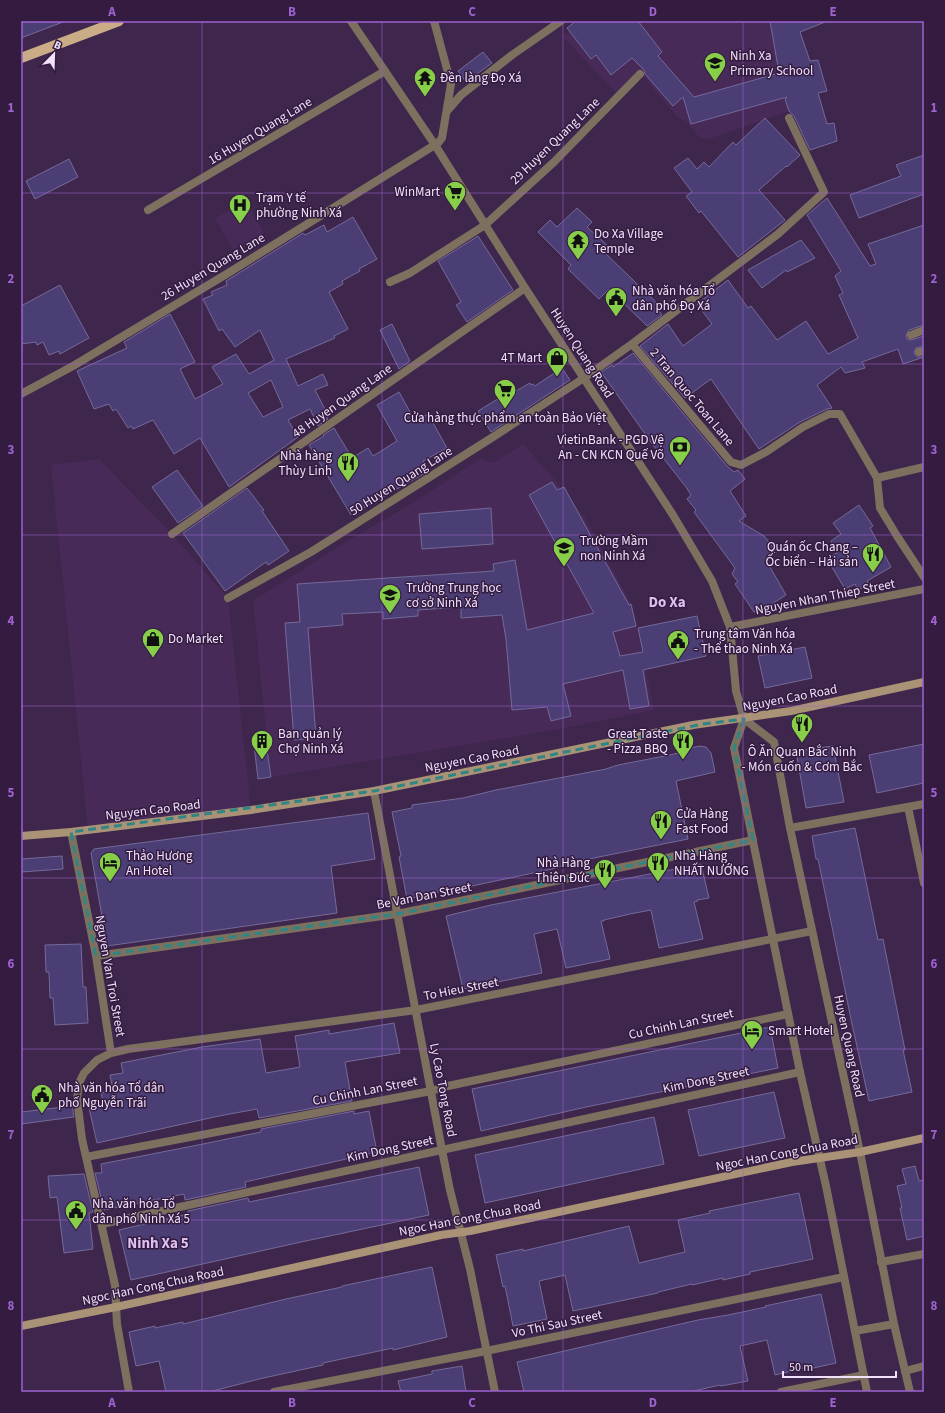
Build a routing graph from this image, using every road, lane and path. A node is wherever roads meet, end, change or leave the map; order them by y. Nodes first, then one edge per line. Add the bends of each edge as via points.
1 (119, 21) edge
2 (351, 21) edge
3 (434, 21) edge
4 (561, 21) edge
5 (21, 58) edge
6 (384, 71) junction
7 (640, 74) dead end
8 (447, 111) junction
9 (789, 118) dead end
10 (435, 145) junction
11 (148, 210) dead end
12 (485, 225) junction
13 (390, 282) dead end
14 (525, 288) junction
15 (924, 330) edge
16 (911, 335) dead end
17 (632, 344) junction
18 (584, 378) junction
19 (21, 394) edge
20 (924, 467) edge
21 (877, 478) junction
22 (172, 534) dead end
23 (924, 577) edge
24 (924, 589) edge
25 (228, 598) dead end
26 (730, 627) junction
27 (924, 682) edge
28 (744, 719) junction
29 (374, 791) junction
30 (924, 804) edge
31 (908, 807) junction
32 (790, 828) junction
33 (72, 832) junction
34 (21, 836) edge
35 (753, 840) junction
36 (924, 883) edge
37 (397, 914) junction
38 (812, 931) junction
39 (774, 938) junction
40 (96, 956) junction
41 (416, 1010) junction
42 (788, 1014) junction
43 (112, 1053) junction
44 (800, 1072) junction
45 (431, 1091) junction
46 (924, 1138) edge
47 (442, 1150) junction
48 (860, 1152) junction
49 (86, 1157) junction
50 (820, 1158) junction
51 (102, 1224) junction
52 (461, 1232) junction
53 (924, 1254) edge
54 (881, 1262) junction
55 (844, 1277) junction
56 (116, 1307) junction
57 (894, 1324) junction
58 (21, 1326) edge
59 (855, 1331) junction
60 (486, 1351) junction
61 (924, 1366) edge
62 (905, 1371) junction
63 (864, 1375) junction
64 (128, 1392) edge
65 (274, 1392) edge
66 (495, 1392) edge
67 (781, 1392) edge
68 (867, 1392) edge
69 (910, 1392) edge

1 - 5 main road
2 - 6 street, Huyen Quang Road
3 - 8 street via 451,84
4 - 8 street via 461,96
6 - 10 street, Huyen Quang Road
6 - 11 street, 16 Huyen Quang Lane
7 - 12 street, 29 Huyen Quang Lane via 554,162
8 - 10 street via 442,138
9 - 17 street, 50 Huyen Quang Lane via 824,192 778,234
10 - 12 street, Huyen Quang Road
10 - 19 street, 26 Huyen Quang Lane via 225,275 73,366
12 - 13 street, 29 Huyen Quang Lane
12 - 14 street, Huyen Quang Road
14 - 18 street, Huyen Quang Road
14 - 22 street, 48 Huyen Quang Lane
15 - 16 street
17 - 18 street, 50 Huyen Quang Lane
17 - 21 street, 2 Tran Quoc Toan Lane via 731,462 741,465 803,427 829,414 840,414
18 - 25 street, 50 Huyen Quang Lane via 311,552
18 - 26 street, Huyen Quang Road via 712,581
20 - 21 street
21 - 23 street via 880,508
24 - 26 street, Nguyen Nhan Thiep Street
26 - 28 street, Huyen Quang Road via 736,691
27 - 28 main road, Nguyen Cao Road
28 - 29 main road, Nguyen Cao Road via 693,725
28 - 32 street, Huyen Quang Road via 774,742
28 - 35 street via 734,748
29 - 33 main road, Nguyen Cao Road via 251,810
29 - 37 street, Ly Cao Tong Road
30 - 31 street
31 - 32 street
31 - 36 street
32 - 38 street, Huyen Quang Road
33 - 34 main road, Nguyen Cao Road
33 - 40 street, Nguyen Van Troi Street
35 - 37 street, Be Van Dan Street
35 - 39 street
37 - 40 street, Be Van Dan Street
37 - 41 street, Ly Cao Tong Road
38 - 39 street, To Hieu Street
38 - 48 street, Huyen Quang Road
39 - 41 street, To Hieu Street
39 - 42 street
40 - 43 street, Nguyen Van Troi Street
41 - 43 street, To Hieu Street
41 - 45 street, Ly Cao Tong Road
42 - 44 street
42 - 45 street, Cu Chinh Lan Street
43 - 49 street, Nguyen Van Troi Street via 91,1066 77,1089
44 - 47 street, Kim Dong Street
44 - 50 street
45 - 47 street, Ly Cao Tong Road
45 - 49 street, Cu Chinh Lan Street
46 - 48 main road, Ngoc Han Cong Chua Road
47 - 51 street, Kim Dong Street
47 - 52 street, Ly Cao Tong Road
48 - 50 main road, Ngoc Han Cong Chua Road
48 - 54 street, Huyen Quang Road
49 - 51 street, Nguyen Van Troi Street
50 - 52 main road, Ngoc Han Cong Chua Road
50 - 55 street
51 - 56 street, Nguyen Van Troi Street via 115,1285
52 - 56 main road, Ngoc Han Cong Chua Road via 441,1234
52 - 60 street, Ly Cao Tong Road
53 - 54 street
54 - 57 street, Huyen Quang Road
55 - 59 street
55 - 60 street, Vo Thi Sau Street
56 - 58 main road, Ngoc Han Cong Chua Road
56 - 64 street, Nguyen Van Troi Street
57 - 59 street
57 - 62 street, Huyen Quang Road
59 - 63 street
60 - 65 street, Vo Thi Sau Street
60 - 66 street, Ly Cao Tong Road
61 - 62 street
62 - 69 street, Huyen Quang Road
63 - 67 street
63 - 68 street

